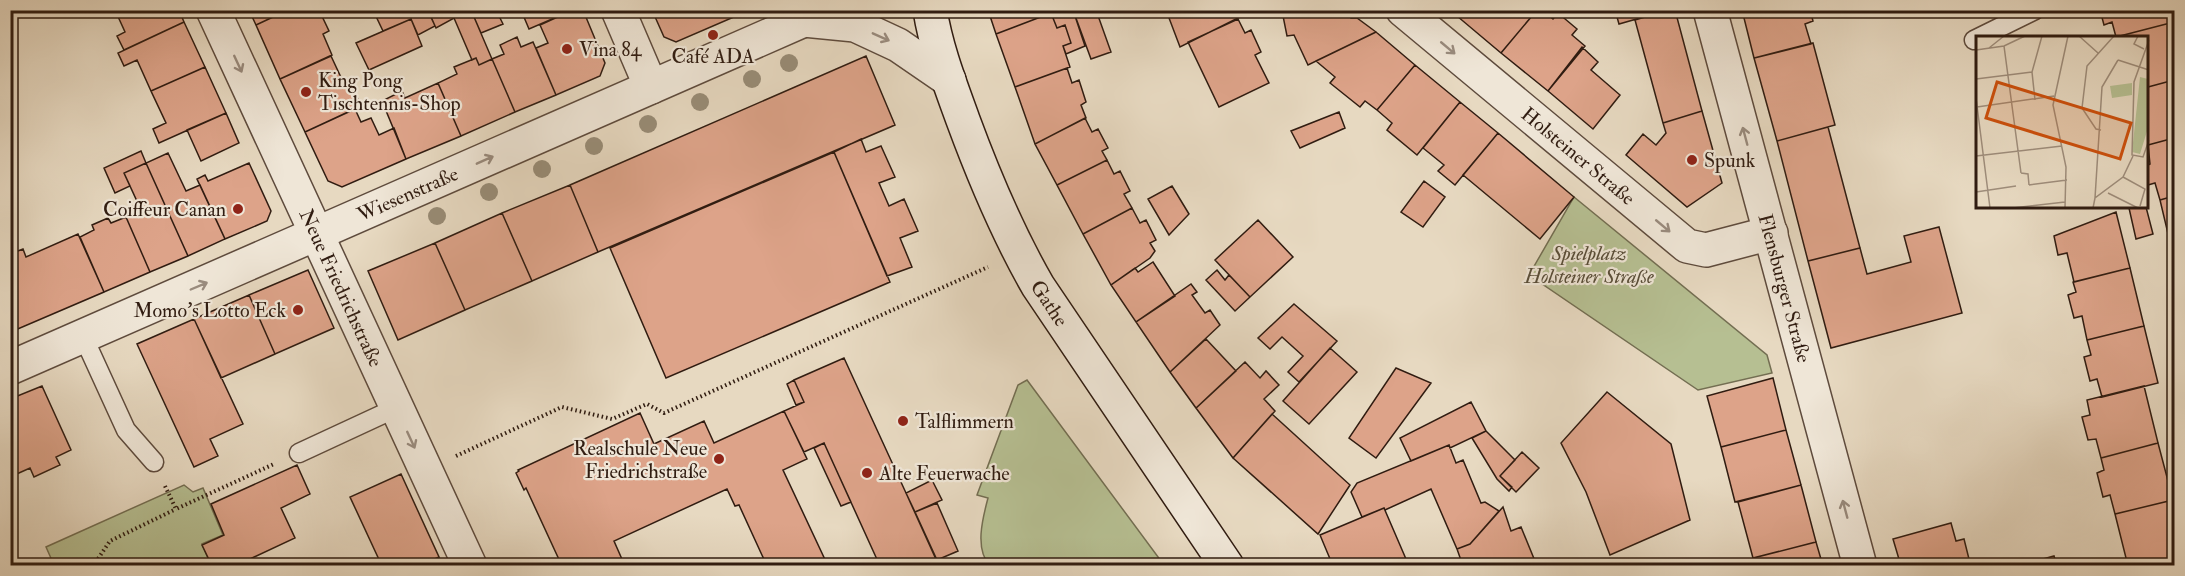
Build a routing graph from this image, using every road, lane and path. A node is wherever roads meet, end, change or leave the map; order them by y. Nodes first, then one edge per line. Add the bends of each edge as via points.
1 (213, 10) edge
2 (618, 10) edge
3 (930, 10) edge
4 (1403, 10) edge
5 (1710, 10) edge
6 (2035, 10) edge
7 (812, 15) edge
8 (1982, 36) edge
9 (948, 80) junction
10 (651, 87) junction
11 (1771, 232) junction
12 (316, 234) junction
13 (1019, 253) junction
14 (83, 336) junction
15 (10, 369) edge
16 (396, 408) junction
17 (299, 453) joint
18 (154, 462) joint
19 (425, 470) junction
20 (176, 509) junction
21 (93, 566) edge
22 (470, 566) edge
23 (1227, 566) edge
24 (1860, 566) edge

1 -> 12 street, Neue Friedrichstraße
2 - 10 street
3 - 9 street, Gathe
4 -> 11 street, Holsteiner Straße via 1687,246 1706,250
11 -> 5 street, Flensburger Straße
6 - 8 lane
7 -> 9 street, Wiesenstraße via 855,25 898,45
7 - 10 street, Wiesenstraße
9 - 13 street, Gathe
12 -> 10 street, Wiesenstraße
24 -> 11 street, Flensburger Straße
14 -> 12 street, Wiesenstraße
12 - 16 street, Neue Friedrichstraße
13 - 19 path via 664,413 647,404 612,418 562,407
13 - 23 street, Gathe
14 - 15 street, Wiesenstraße
14 - 18 lane via 126,430
16 - 17 lane
16 -> 19 street, Neue Friedrichstraße
17 - 20 path
18 - 20 path
19 - 22 street, Neue Friedrichstraße
20 - 21 path via 110,541

